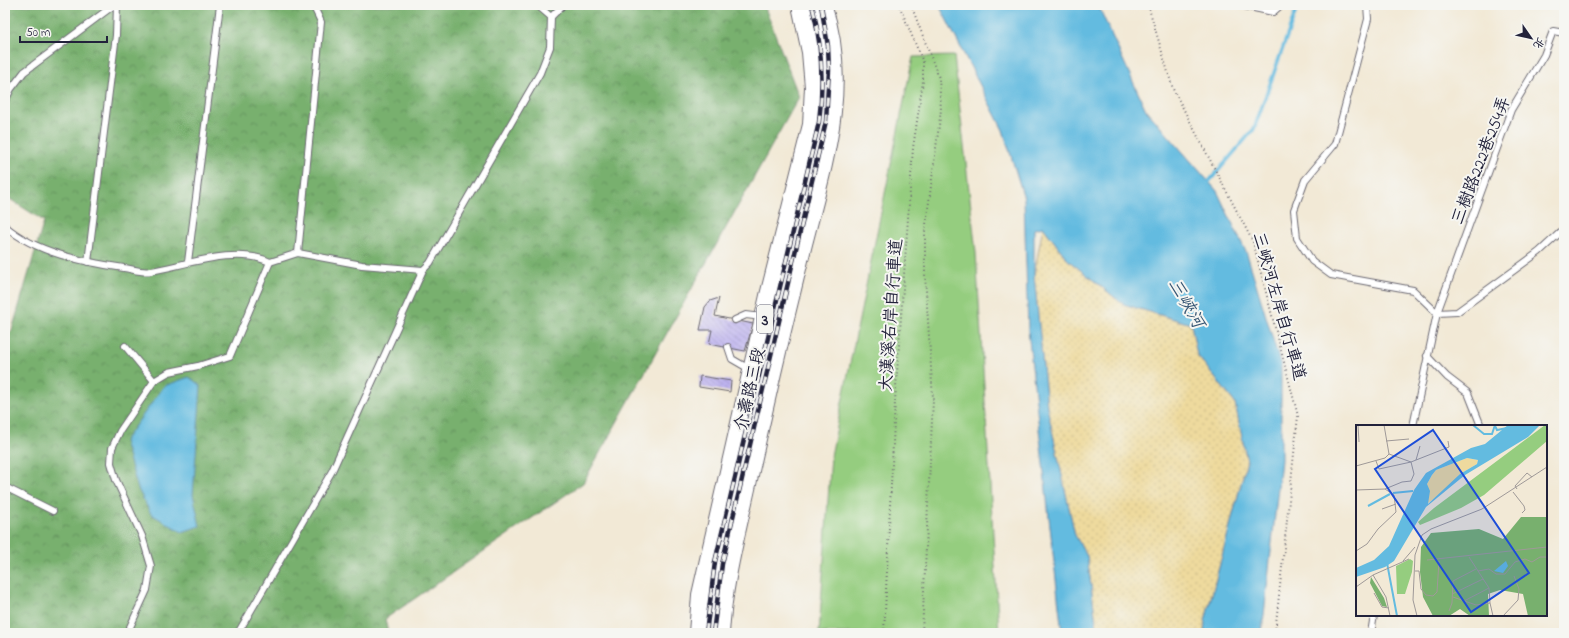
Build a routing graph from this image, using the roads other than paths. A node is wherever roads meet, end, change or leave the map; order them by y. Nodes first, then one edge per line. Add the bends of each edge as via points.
1 (116, 5) edge
2 (220, 5) edge
3 (313, 5) edge
4 (537, 5) edge
5 (563, 5) edge
6 (802, 5) edge
7 (821, 5) edge
8 (1240, 5) edge
9 (1281, 5) edge
10 (1367, 5) edge
11 (551, 17) junction
12 (1564, 34) edge
13 (5, 101) edge
14 (5, 226) edge
15 (1564, 229) edge
16 (298, 253) junction
17 (88, 262) junction
18 (188, 262) junction
19 (270, 262) junction
20 (423, 270) junction
21 (1437, 313) junction
22 (766, 317) junction
23 (735, 320) dead end
24 (125, 346) dead end
25 (728, 347) dead end
26 (1427, 356) junction
27 (753, 372) junction
28 (154, 381) junction
29 (1413, 425) edge
30 (1481, 425) edge
31 (5, 487) edge
32 (53, 511) dead end
33 (712, 596) junction
34 (1374, 616) edge
35 (130, 633) edge
36 (238, 633) edge
37 (699, 633) edge
38 (719, 633) edge
39 (1371, 633) edge

1 - 13 lane via 24,72
1 - 17 lane via 116,35
2 - 18 lane
3 - 16 lane via 321,22
4 - 11 lane
5 - 11 lane
6 - 22 main road, 介壽路三段 / 3 via 815,87 813,124
7 - 33 main road, 介壽路三段 / 3 via 828,25 833,62 831,123
8 - 9 lane via 1273,12
10 - 21 lane via 1368,19 1335,144 1305,180 1294,210 1298,238 1312,261 1331,275 1413,290
11 - 20 lane via 550,47 540,73 430,263
12 - 21 lane, 三樹路222巷254弄 via 1553,31 1544,55 1511,110
14 - 17 lane via 47,250
15 - 21 lane via 1539,252 1457,312
16 - 19 lane
16 - 20 lane via 362,265
17 - 18 lane via 149,272
18 - 19 lane via 230,256
19 - 28 lane via 230,356 169,372
20 - 36 lane via 332,471
21 - 26 lane, 三樹路222巷254弄
22 - 23 lane via 746,315
22 - 27 main road, 介壽路三段 / 3
24 - 28 lane
25 - 27 lane via 732,358
26 - 29 lane, 三樹路222巷254弄
26 - 30 lane via 1447,377 1468,393
27 - 33 main road, 介壽路三段 / 3
28 - 35 lane via 120,431 112,448 111,463 116,480 142,536 151,566 147,590 130,627
31 - 32 lane
33 - 37 main road, 介壽路三段 / 3
33 - 38 main road, 介壽路三段 / 3
34 - 39 lane

